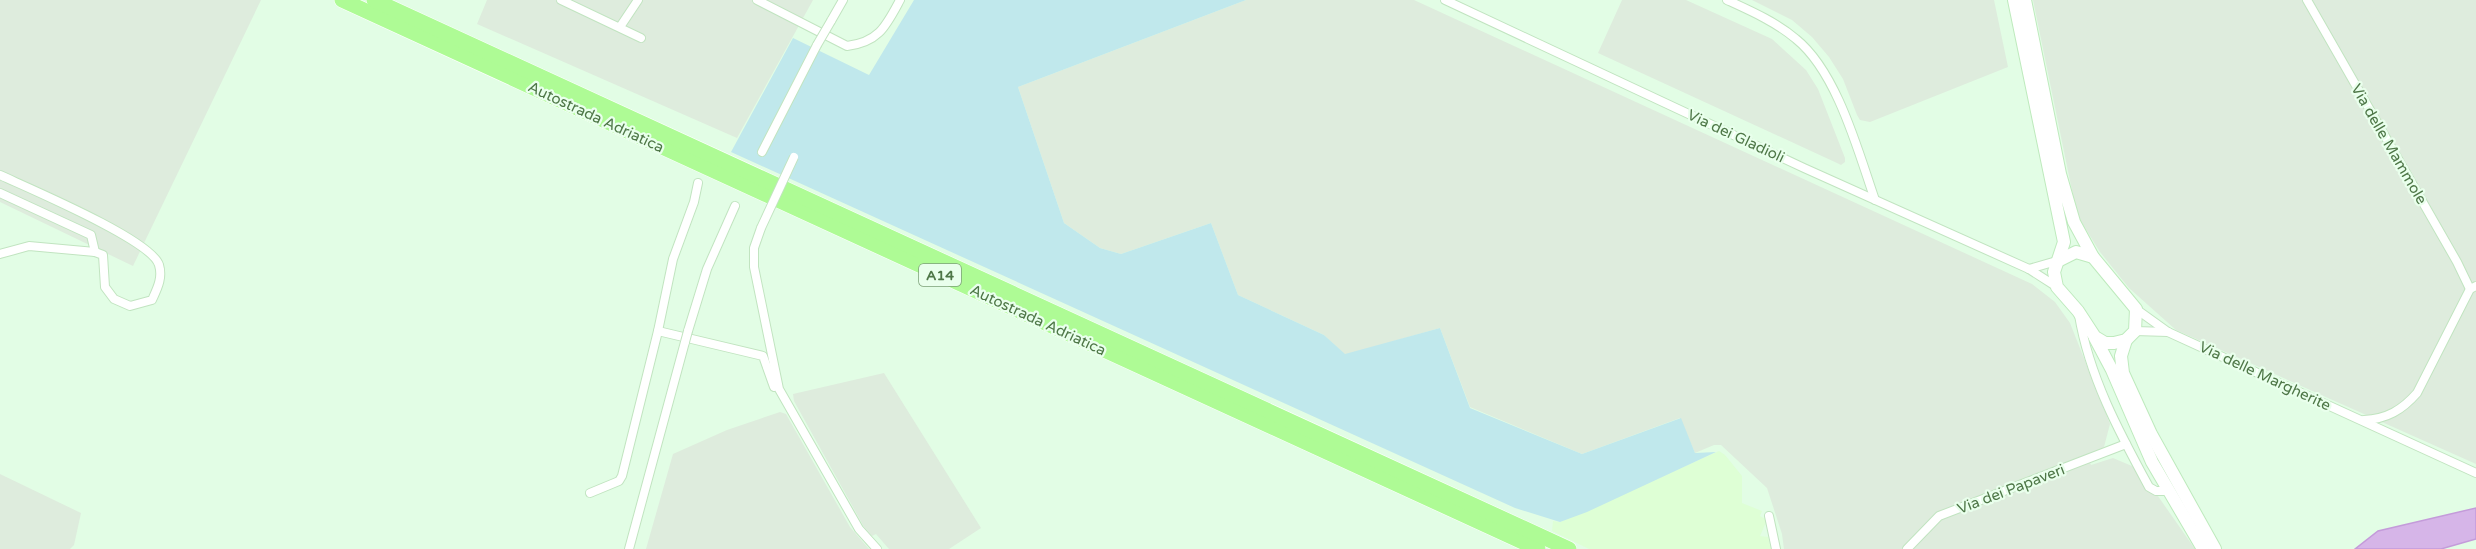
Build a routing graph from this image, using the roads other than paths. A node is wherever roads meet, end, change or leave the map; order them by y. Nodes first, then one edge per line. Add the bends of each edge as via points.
1 (342, 0) edge
2 (374, 0) edge
3 (561, 0) edge
4 (638, 0) edge
5 (757, 0) edge
6 (843, 0) edge
7 (900, 0) edge
8 (1445, 0) edge
9 (1727, 0) edge
10 (2014, 0) edge
11 (2025, 0) edge
12 (2307, 0) edge
13 (620, 27) junction
14 (641, 38) dead end
15 (762, 152) dead end
16 (794, 157) dead end
17 (0, 175) edge
18 (698, 183) dead end
19 (0, 193) edge
20 (1875, 200) junction
21 (735, 206) dead end
22 (95, 252) junction
23 (0, 254) edge
24 (2093, 257) junction
25 (2060, 260) junction
26 (2029, 269) junction
27 (2057, 287) junction
28 (2473, 287) edge
29 (2136, 309) junction
30 (2078, 311) junction
31 (658, 331) junction
32 (2135, 331) junction
33 (2168, 332) junction
34 (2095, 337) junction
35 (2126, 340) junction
36 (779, 389) junction
37 (2361, 420) junction
38 (2126, 444) junction
39 (2476, 473) edge
40 (2168, 491) junction
41 (590, 493) dead end
42 (1769, 516) dead end
43 (628, 549) edge
44 (877, 549) edge
45 (1538, 549) edge
46 (1569, 549) edge
47 (1776, 549) edge
48 (1907, 549) edge
49 (2203, 549) edge
50 (2215, 549) edge

1 - 45 highway, Autostrada Adriatica / A14
2 - 46 highway, Autostrada Adriatica / A14
3 - 13 street
4 - 13 street
5 - 7 street via 847,46 862,44 883,31
6 - 15 street, bridge
8 - 20 street, Via dei Gladioli
9 - 20 street via 1797,39 1822,71 1842,108
10 - 25 main road via 2060,218 2064,242
11 - 24 main road via 2060,174 2074,222
12 - 28 street, Via delle Mammole
13 - 14 street
16 - 36 street, bridge via 754,248 754,267
17 - 22 street via 144,246 159,263 160,281 152,300 130,306 114,299 105,287 103,255
18 - 31 street via 673,259
19 - 22 street via 90,235
20 - 26 street, Via dei Gladioli
21 - 43 street, bridge via 707,269
22 - 23 street via 29,246
24 - 25 main road via 2076,252
24 - 29 main road
25 - 26 street
25 - 27 main road via 2054,272
26 - 27 street, Via dei Gladioli
27 - 30 main road
28 - 37 street via 2417,393 2393,414
29 - 32 main road
29 - 33 street
30 - 34 main road
30 - 38 street via 2090,361 2114,424
31 - 36 street via 763,356 774,389
31 - 41 street via 622,476 619,481
32 - 33 street
32 - 35 main road
33 - 37 street, Via delle Margherite
34 - 35 main road via 2105,343
34 - 40 main road
35 - 50 main road via 2121,356 2123,373 2151,434
36 - 44 street via 859,529
37 - 39 street, Via delle Margherite
38 - 40 street via 2149,487
38 - 48 street, Via dei Papaveri via 1939,516
40 - 49 main road
42 - 47 street

